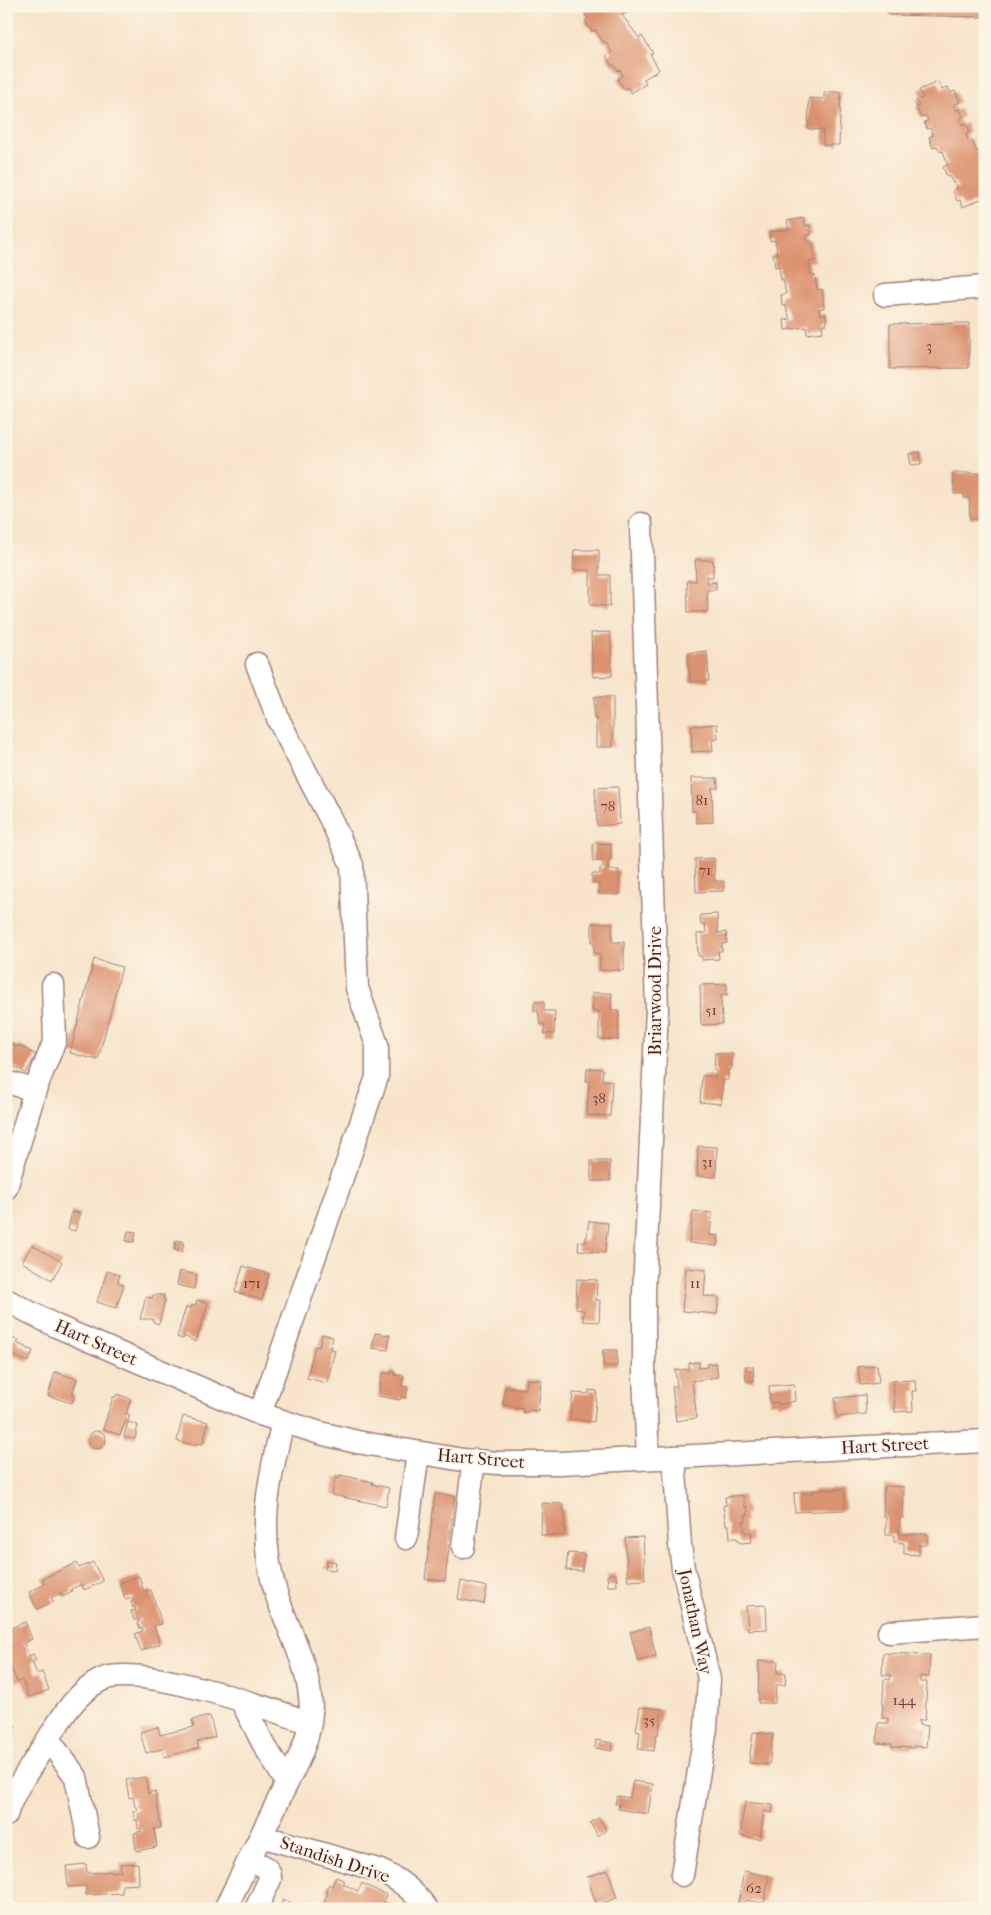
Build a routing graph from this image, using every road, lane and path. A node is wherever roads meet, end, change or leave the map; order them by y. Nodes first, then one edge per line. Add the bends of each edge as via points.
1 (985, 287) edge
2 (885, 294) dead end
3 (641, 524) dead end
4 (257, 664) dead end
5 (53, 985) dead end
6 (6, 1082) edge
7 (35, 1090) junction
8 (6, 1188) edge
9 (6, 1300) edge
10 (260, 1414) junction
11 (283, 1422) junction
12 (985, 1441) edge
13 (418, 1453) junction
14 (674, 1457) junction
15 (648, 1458) junction
16 (474, 1460) junction
17 (406, 1538) dead end
18 (463, 1547) dead end
19 (985, 1625) edge
20 (889, 1632) dead end
21 (241, 1700) junction
22 (310, 1723) junction
23 (48, 1739) junction
24 (287, 1782) junction
25 (6, 1815) edge
26 (261, 1836) junction
27 (88, 1837) dead end
28 (250, 1860) junction
29 (682, 1875) dead end
30 (225, 1909) edge
31 (256, 1909) edge
32 (427, 1909) edge

1 - 2 street
3 - 15 street, Briarwood Drive via 657,1009 644,1292
4 - 10 street via 279,721 352,865 357,988 377,1045 377,1077
5 - 7 street via 55,1040
6 - 7 street
7 - 8 street
9 - 10 street, Hart Street via 56,1326
10 - 11 street, Hart Street
11 - 13 street, Hart Street via 357,1442
11 - 22 street via 270,1481 265,1543 276,1595 306,1675
12 - 14 street, Hart Street
13 - 16 street, Hart Street
13 - 17 street
14 - 15 street, Hart Street
14 - 29 street, Jonathan Way via 683,1568 708,1679 706,1728
15 - 16 street, Hart Street via 529,1463
16 - 18 street
19 - 20 street
21 - 22 street
21 - 23 street via 168,1682 118,1676 103,1679 80,1696
21 - 24 street
22 - 24 street
23 - 25 street via 17,1789
23 - 27 street via 76,1777
24 - 26 street
26 - 28 street
26 - 32 street, Standish Drive via 378,1870 405,1884
28 - 30 street
28 - 31 street via 270,1873

